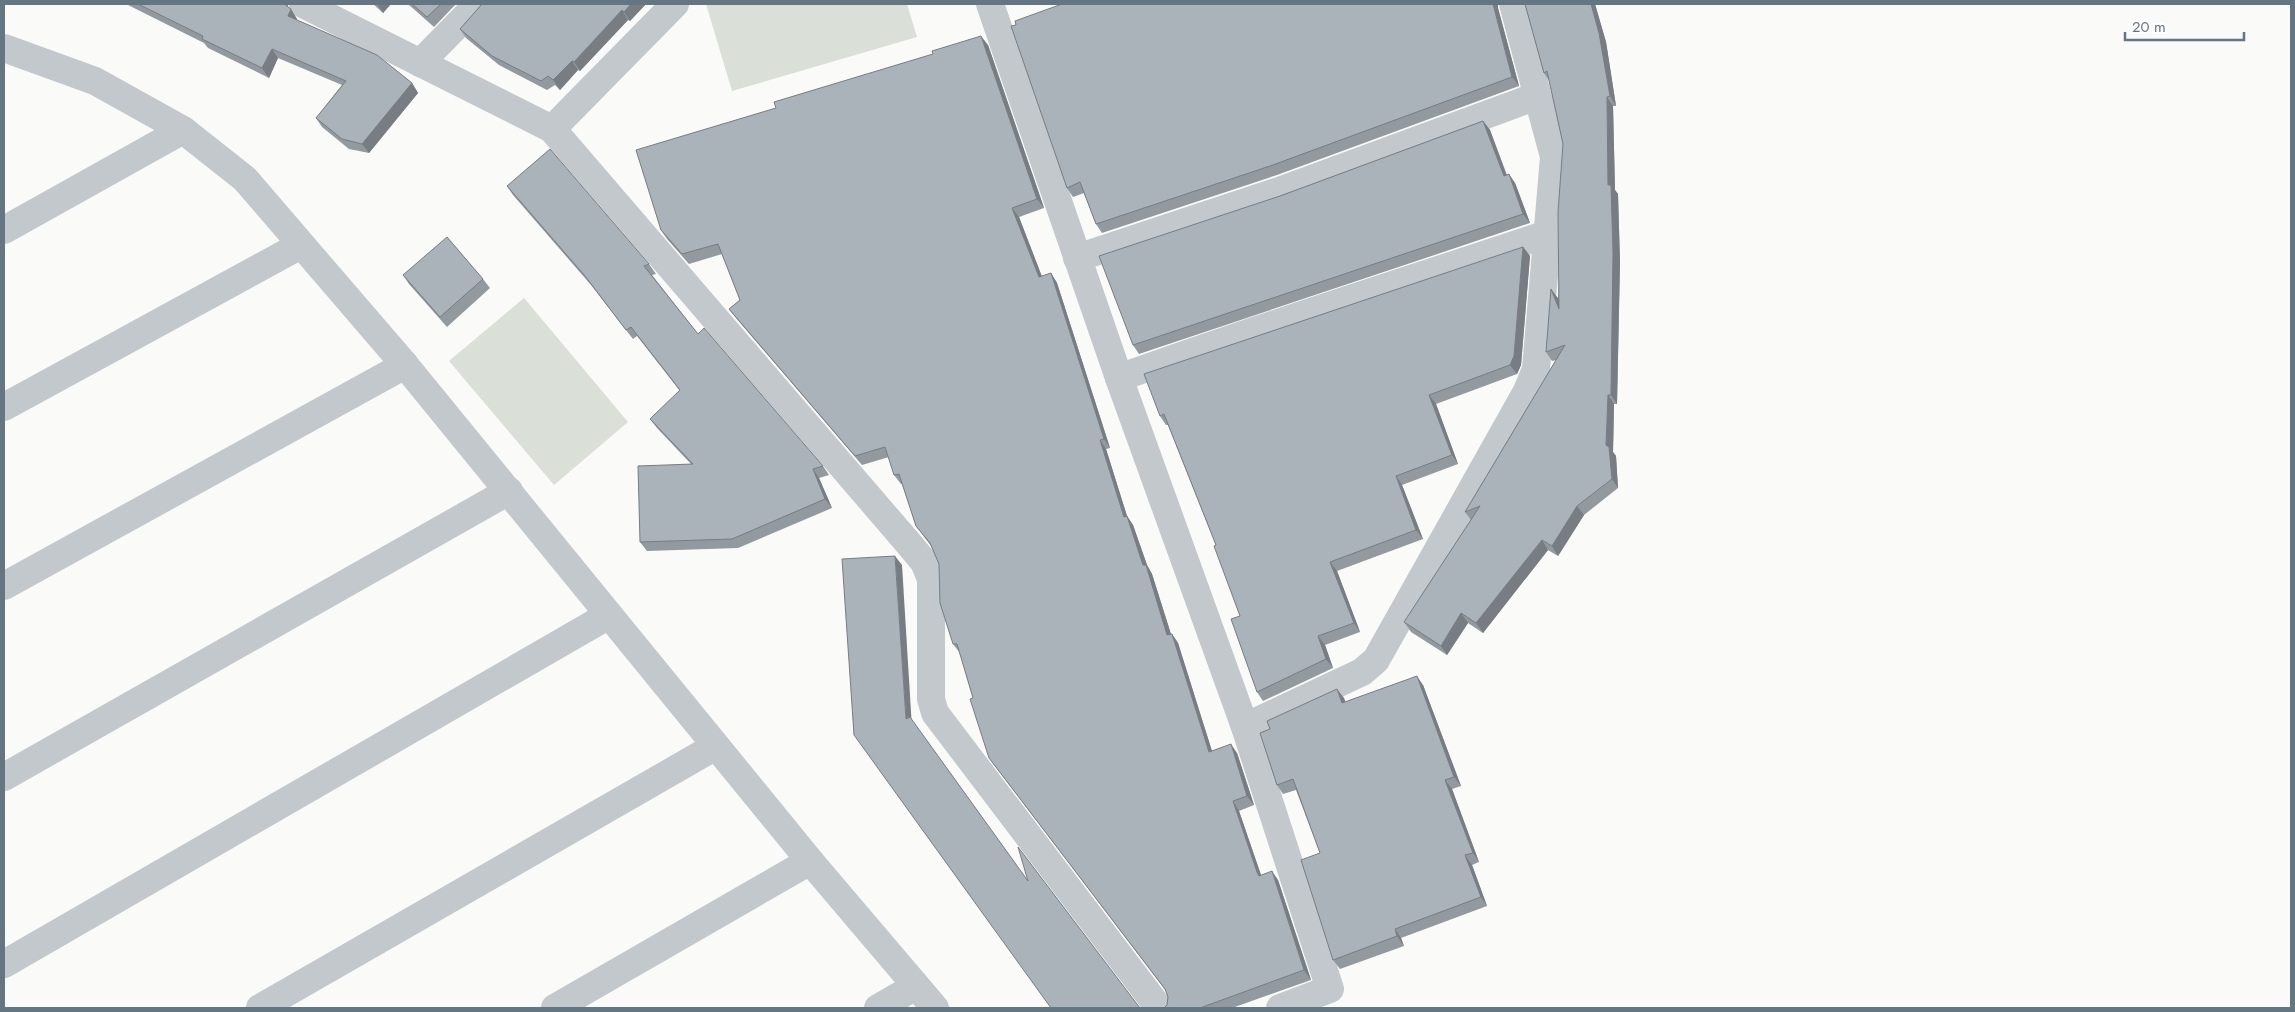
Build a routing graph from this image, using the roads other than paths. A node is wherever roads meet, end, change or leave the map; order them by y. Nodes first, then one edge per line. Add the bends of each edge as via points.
1 (304, 4) edge
2 (478, 4) edge
3 (675, 4) edge
4 (990, 4) edge
5 (1513, 4) edge
6 (4, 48) edge
7 (420, 63) junction
8 (1537, 96) junction
9 (552, 129) junction
10 (183, 130) junction
11 (4, 230) edge
12 (1547, 234) junction
13 (301, 245) junction
14 (1077, 258) junction
15 (405, 365) junction
16 (1119, 378) junction
17 (4, 407) edge
18 (509, 491) junction
19 (4, 586) edge
20 (609, 615) junction
21 (1245, 727) junction
22 (716, 746) junction
23 (4, 778) edge
24 (810, 861) junction
25 (4, 964) edge
26 (916, 986) junction
27 (260, 1008) edge
28 (555, 1008) edge
29 (878, 1008) edge
30 (935, 1008) edge
31 (1159, 1008) edge
32 (1280, 1008) edge

1 - 7 street
2 - 7 street
3 - 9 street
4 - 14 street
5 - 8 street
6 - 10 street via 95,81
7 - 9 street
8 - 12 street via 1554,157
8 - 14 street via 1282,190
9 - 31 street via 924,562 931,579 931,699 935,714
10 - 11 street
10 - 13 street via 245,179
12 - 16 street via 1416,279 1312,310
12 - 21 street via 1536,369 1528,390 1376,660 1362,672
13 - 15 street
13 - 17 street
14 - 16 street
15 - 18 street
15 - 19 street
16 - 21 street
18 - 20 street
18 - 23 street
20 - 22 street
20 - 25 street
21 - 32 street via 1330,989
22 - 24 street
22 - 27 street
24 - 26 street
24 - 28 street
26 - 29 street
26 - 30 street

